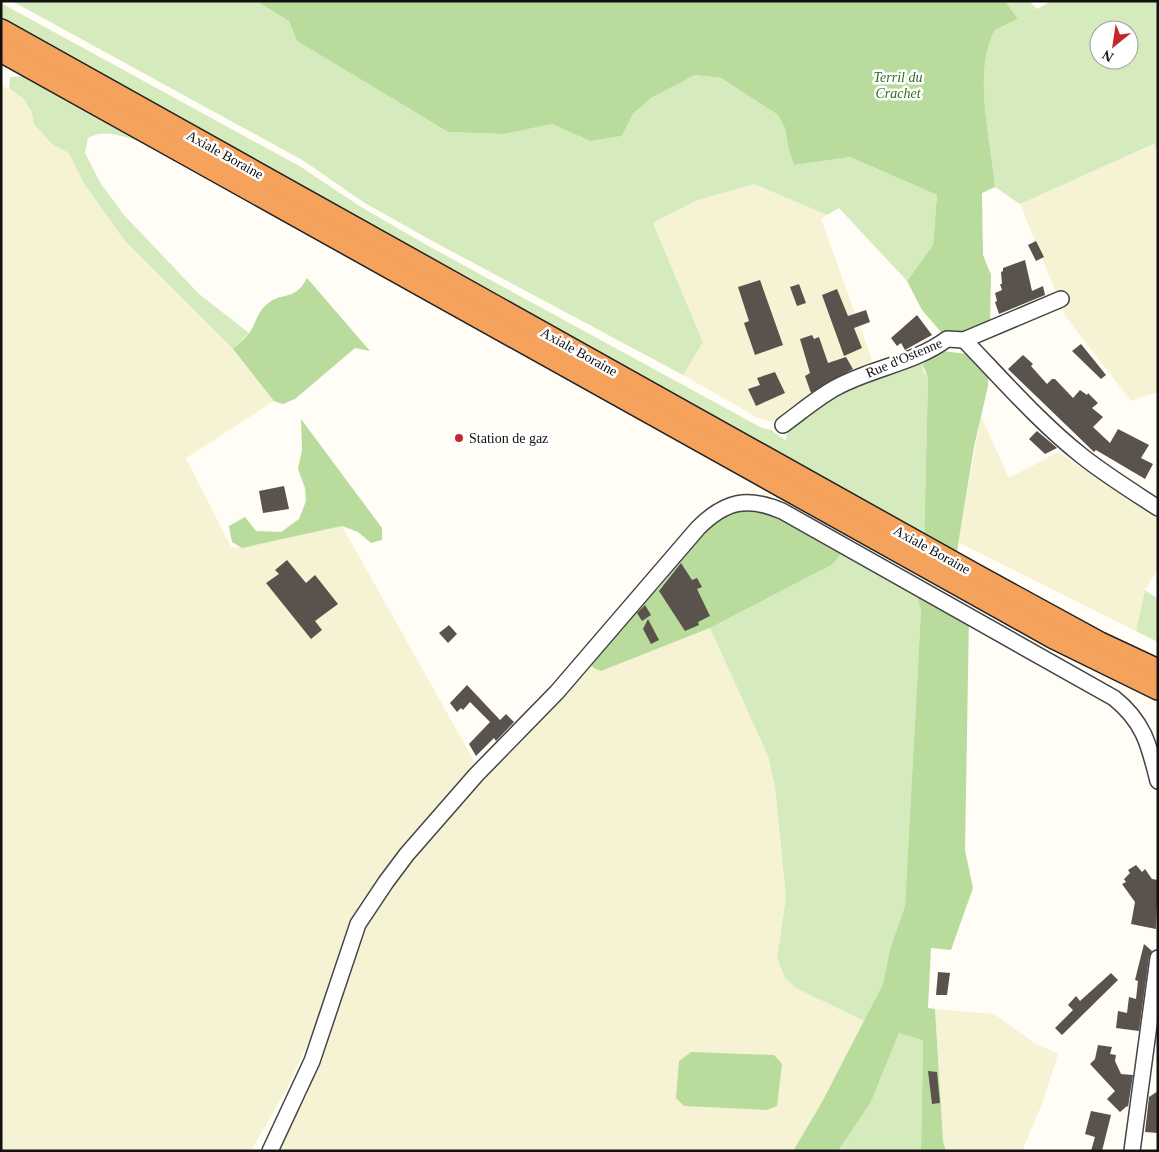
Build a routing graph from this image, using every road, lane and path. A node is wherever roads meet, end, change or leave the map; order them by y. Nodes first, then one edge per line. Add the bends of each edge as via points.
1 (1, 30) edge
2 (1, 50) edge
3 (1061, 299) dead end
4 (964, 340) junction
5 (783, 425) dead end
6 (1158, 508) edge
7 (917, 552) junction
8 (970, 582) junction
9 (1158, 670) edge
10 (1158, 689) edge
11 (1158, 781) edge
12 (1158, 958) edge
13 (1151, 1052) edge
14 (270, 1151) edge
15 (1132, 1151) edge

1 - 7 highway, Axiale Boraine
2 - 7 highway, Axiale Boraine
3 - 4 street, Rue d'Ostenne
4 - 5 street, Rue d'Ostenne via 947,339 938,346 836,387
4 - 6 street via 1081,456
7 - 8 highway, Axiale Boraine
8 - 9 highway, Axiale Boraine
8 - 10 highway, Axiale Boraine via 1054,638
11 - 14 street via 1150,746 1140,725 1129,709 1114,698 770,506 754,502 723,508 711,516 557,692 476,775 386,882 358,924 312,1061
12 - 13 street
13 - 15 street

